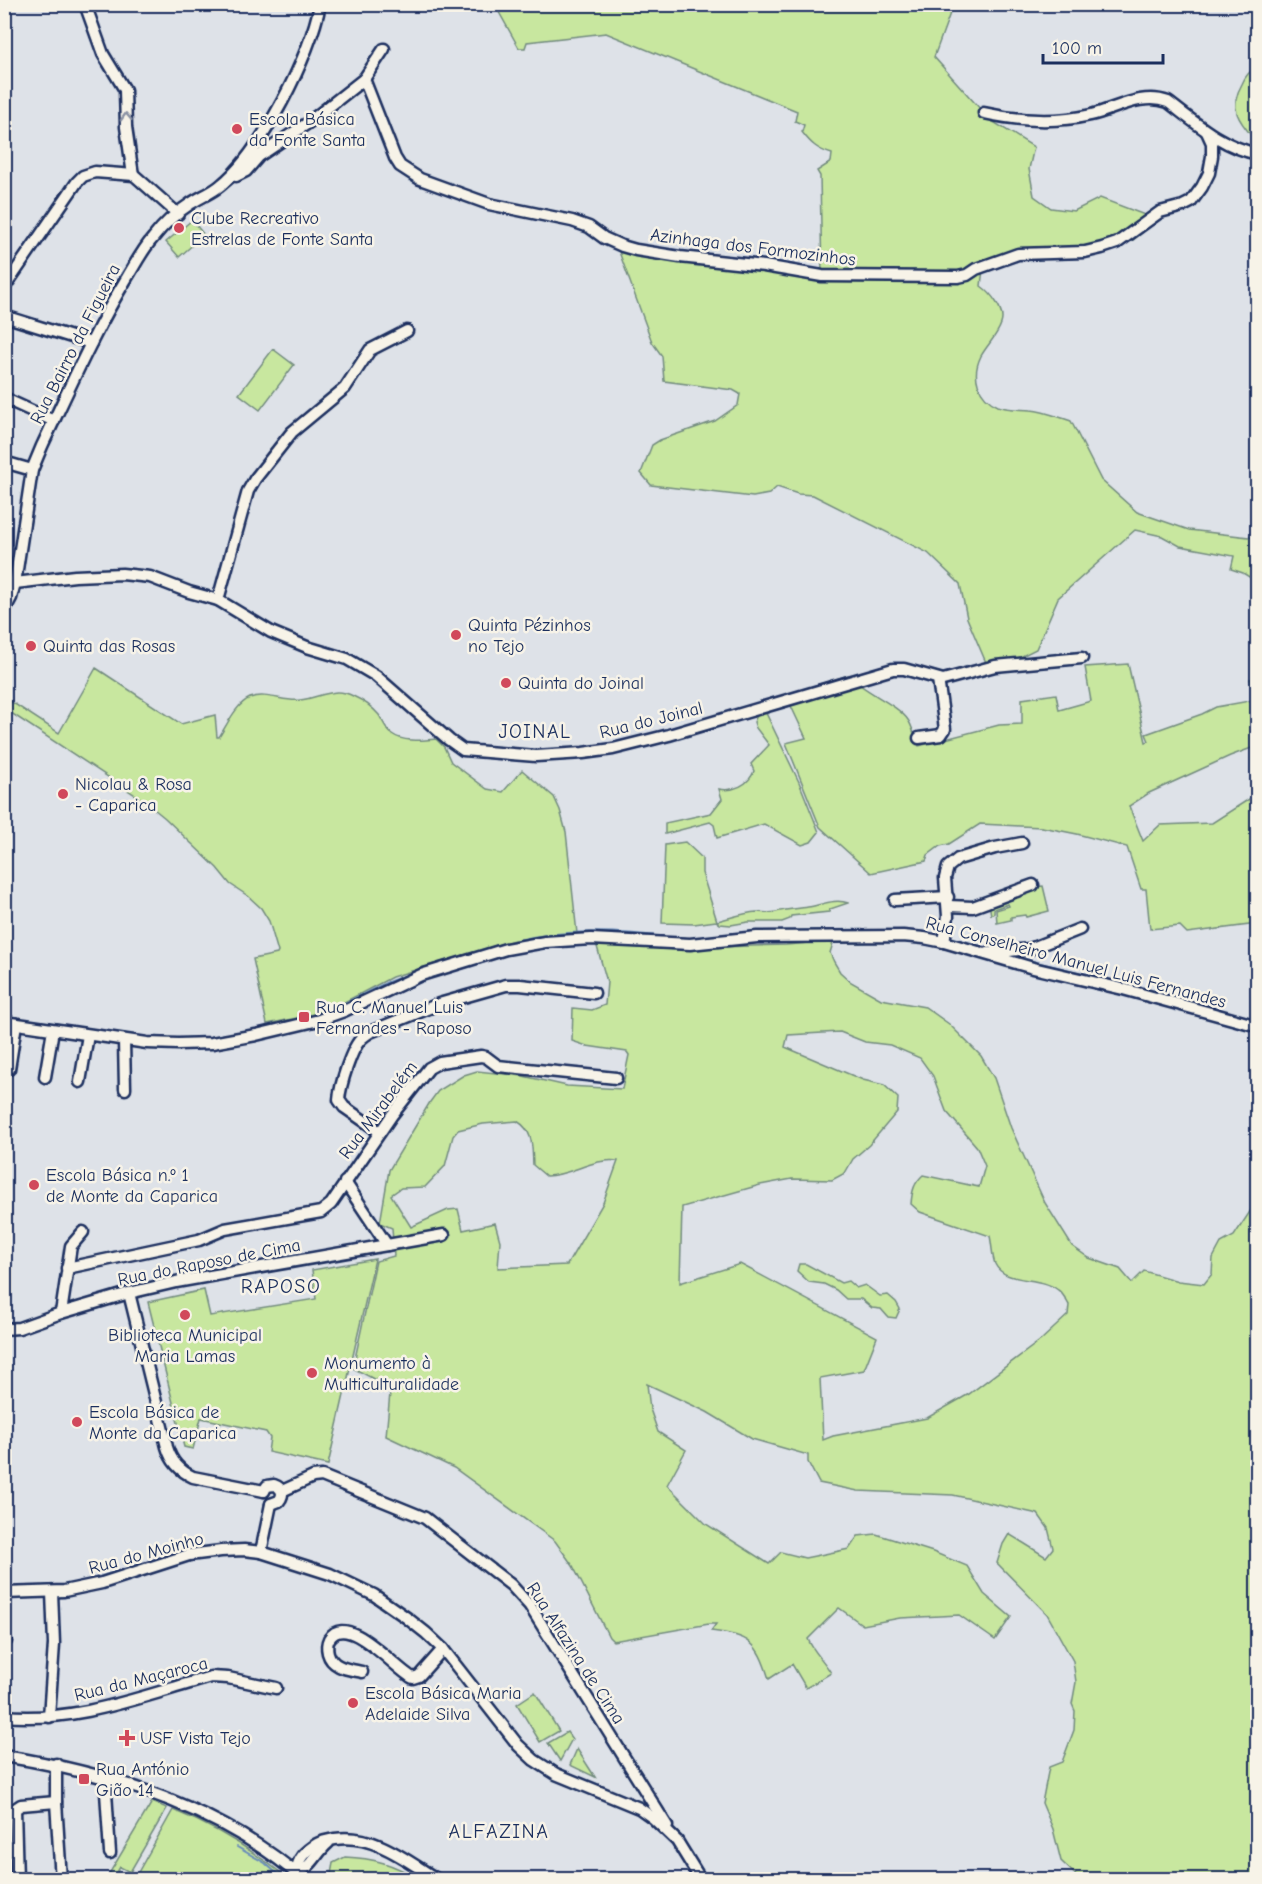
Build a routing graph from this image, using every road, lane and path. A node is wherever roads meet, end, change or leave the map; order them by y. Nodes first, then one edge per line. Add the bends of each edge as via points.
1 (85, 4) edge
2 (320, 4) edge
3 (384, 49) dead end
4 (364, 79) junction
5 (984, 113) dead end
6 (1207, 132) junction
7 (1257, 154) edge
8 (133, 175) junction
9 (225, 182) junction
10 (178, 214) junction
11 (4, 288) edge
12 (4, 316) edge
13 (407, 331) dead end
14 (91, 343) junction
15 (4, 397) edge
16 (54, 421) junction
17 (4, 462) edge
18 (32, 470) junction
19 (10, 582) edge
20 (218, 600) junction
21 (4, 611) edge
22 (1082, 658) dead end
23 (939, 679) junction
24 (919, 738) dead end
25 (1022, 843) dead end
26 (1033, 885) dead end
27 (895, 900) dead end
28 (948, 901) junction
29 (1080, 929) dead end
30 (944, 942) junction
31 (983, 954) junction
32 (594, 993) dead end
33 (4, 1022) edge
34 (16, 1024) junction
35 (1257, 1026) edge
36 (53, 1030) junction
37 (88, 1035) junction
38 (124, 1040) junction
39 (9, 1069) dead end
40 (45, 1077) dead end
41 (616, 1078) dead end
42 (80, 1082) dead end
43 (124, 1089) dead end
44 (380, 1132) junction
45 (345, 1182) junction
46 (83, 1232) dead end
47 (444, 1235) dead end
48 (387, 1245) junction
49 (68, 1268) junction
50 (129, 1293) junction
51 (61, 1313) junction
52 (4, 1329) edge
53 (264, 1491) junction
54 (282, 1491) junction
55 (271, 1504) junction
56 (261, 1552) junction
57 (52, 1592) junction
58 (4, 1593) edge
59 (442, 1649) junction
60 (362, 1672) dead end
61 (276, 1688) dead end
62 (4, 1716) edge
63 (49, 1716) junction
64 (4, 1756) edge
65 (56, 1764) junction
66 (105, 1777) junction
67 (56, 1802) junction
68 (676, 1841) junction
69 (110, 1853) dead end
70 (300, 1876) edge
71 (17, 1880) edge
72 (61, 1880) edge
73 (438, 1880) edge
74 (701, 1880) edge

8 -> 1 street via 125,90 103,54
2 - 9 street, Rua Bairro da Figueira via 309,41 279,108 252,151
3 - 4 street
4 - 6 street, Azinhaga dos Formozinhos via 395,158 420,179 489,204 572,221 636,250 822,276 958,277 1018,254 1085,252 1117,243 1160,212 1191,202 1209,173 1212,143
4 - 9 street via 259,156 246,171
5 - 6 street via 1007,119 1069,118 1154,98 1168,102
6 - 7 street via 1231,146
8 - 10 street
8 - 11 street via 95,172 80,178
9 - 10 street, Rua Bairro da Figueira
10 - 14 street, Rua Bairro da Figueira via 152,239
12 - 14 street
13 - 20 street via 370,350 345,388 292,432 255,479 248,491
14 - 16 street, Rua Bairro da Figueira
15 - 16 street
16 - 18 street, Rua Bairro da Figueira
17 - 18 street
18 - 19 street, Rua Bairro da Figueira
19 - 20 street, Rua do Joinal via 122,574 150,577
19 - 21 street, Rua Bairro da Figueira via 11,598
20 - 23 street, Rua do Joinal via 271,632 347,659 376,676 463,750 536,756 613,749 882,671 904,669
22 - 23 street, Rua do Joinal via 995,666
23 - 24 street via 945,729 941,735
25 - 28 street via 953,862 946,873
26 - 28 street via 973,907
27 - 28 street
28 - 30 street
29 - 31 street via 1030,949
30 - 31 street, Rua Conselheiro Manuel Luis Fernandes
30 - 38 street, Rua Conselheiro Manuel Luis Fernandes via 913,937 834,936 757,937 690,944 591,939 545,942 421,975 332,1016 256,1035 212,1043
31 - 35 street, Rua Conselheiro Manuel Luis Fernandes
32 - 44 street via 506,985 439,1004 370,1032 356,1046 339,1100
33 - 34 street, Rua Conselheiro Manuel Luis Fernandes
34 - 36 street, Rua Conselheiro Manuel Luis Fernandes
34 - 39 street
36 - 37 street, Rua Conselheiro Manuel Luis Fernandes
36 - 40 street
37 - 38 street, Rua Conselheiro Manuel Luis Fernandes
37 - 42 street
38 - 43 street
41 - 44 street, Rua Mirabelém via 498,1066 478,1056 440,1062 426,1071
44 - 45 street, Rua Mirabelém
45 - 48 street
45 - 49 street, Rua do Raposo de Cima via 328,1207 317,1214 225,1229 199,1240
46 - 49 street via 71,1246
47 - 48 street, Rua do Raposo de Cima
48 - 50 street, Rua do Raposo de Cima
49 - 51 street
50 - 51 street, Rua do Raposo de Cima
50 - 53 street via 174,1463 193,1477
51 - 52 street, Rua do Raposo de Cima via 19,1328
53 - 54 street via 274,1485
53 - 55 street via 265,1500
54 - 55 street via 279,1502
54 - 68 street, Rua Alfazina de Cima via 322,1476 415,1514 433,1522 511,1585 530,1606
55 - 56 street
56 - 57 street, Rua do Moinho via 196,1553 97,1584
56 - 59 street, Rua do Moinho via 330,1574 374,1595
57 - 58 street, Rua do Moinho
57 - 63 street, Rua da Maçaroca via 54,1644
59 - 60 street via 413,1678 352,1633 336,1633 329,1639 330,1659 335,1665
59 - 68 street, Rua do Moinho via 534,1760 556,1774 639,1808
61 - 63 street, Rua da Maçaroca via 211,1677 97,1710
62 - 63 street, Rua da Maçaroca
64 - 65 street
65 - 66 street
65 - 67 street
66 - 69 street
66 - 70 street via 182,1804 252,1841
67 - 71 street via 15,1809
67 - 72 street
68 - 74 street
70 - 73 street via 299,1858 321,1842 358,1838 378,1844

